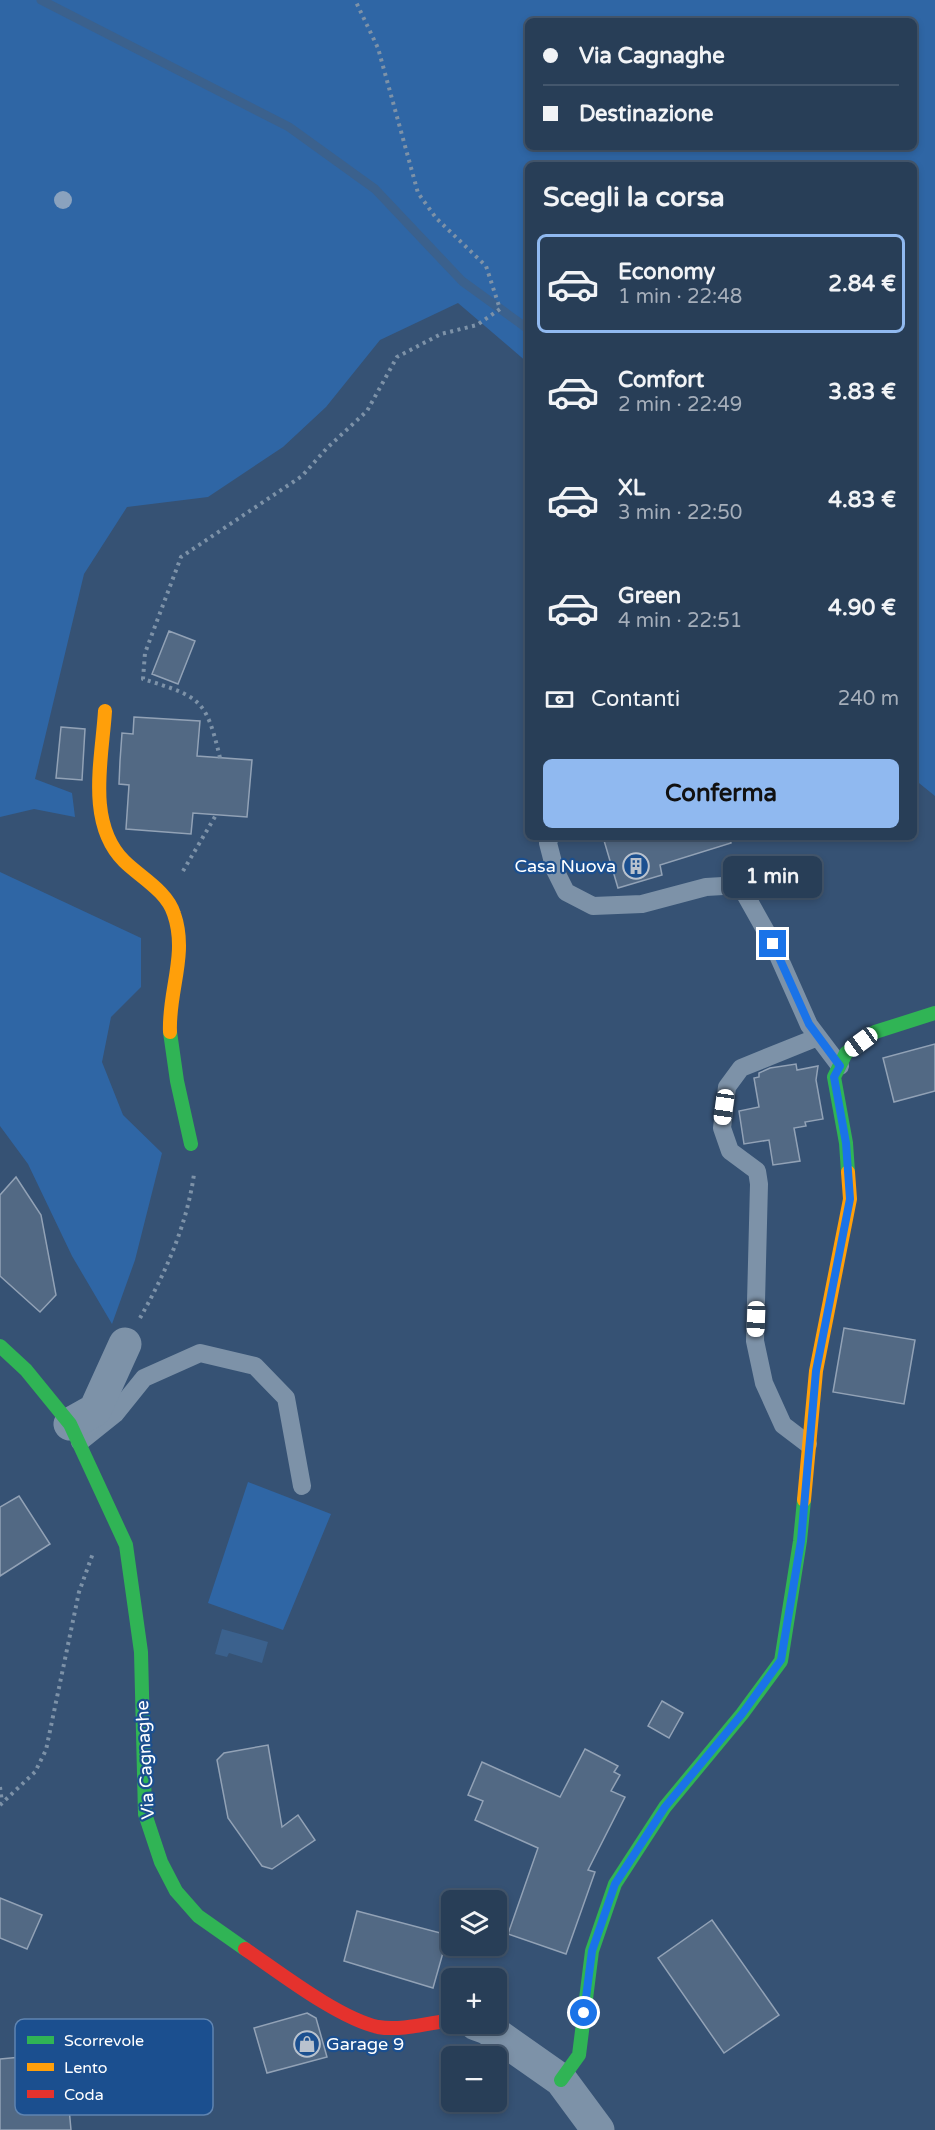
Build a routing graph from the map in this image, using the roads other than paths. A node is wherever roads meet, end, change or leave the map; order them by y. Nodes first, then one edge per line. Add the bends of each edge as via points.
1 (105, 711) dead end
2 (549, 840) edge
3 (935, 1013) edge
4 (818, 1036) junction
5 (840, 1066) junction
6 (191, 1144) road end
7 (125, 1344) road end
8 (0, 1346) edge
9 (75, 1433) junction
10 (808, 1444) junction
11 (302, 1486) dead end
12 (441, 2022) edge
13 (496, 2034) edge
14 (561, 2080) junction
15 (598, 2130) edge

1 - 6 street via 100,813 109,842 174,911 181,943 169,1017 175,1072
2 - 4 lane via 555,870 566,892 594,906 642,904 706,887 740,885
3 - 5 street via 875,1032 846,1053
4 - 5 lane
4 - 10 lane via 741,1068 727,1087 722,1128 730,1150 757,1171 755,1341 764,1383 783,1425
5 - 10 street via 834,1077 846,1143 850,1199 816,1371
7 - 9 street via 95,1410
8 - 9 street, Via Cagnaghe via 26,1370
9 - 11 lane via 115,1414 144,1378 200,1353 255,1366 286,1398
9 - 12 street, Via Cagnaghe via 126,1545 141,1652 145,1814 150,1837 177,1895 211,1927 358,2020 379,2027
10 - 14 street via 801,1541 781,1660 665,1807 615,1884 592,1951 579,2055
13 - 14 street
14 - 15 street

